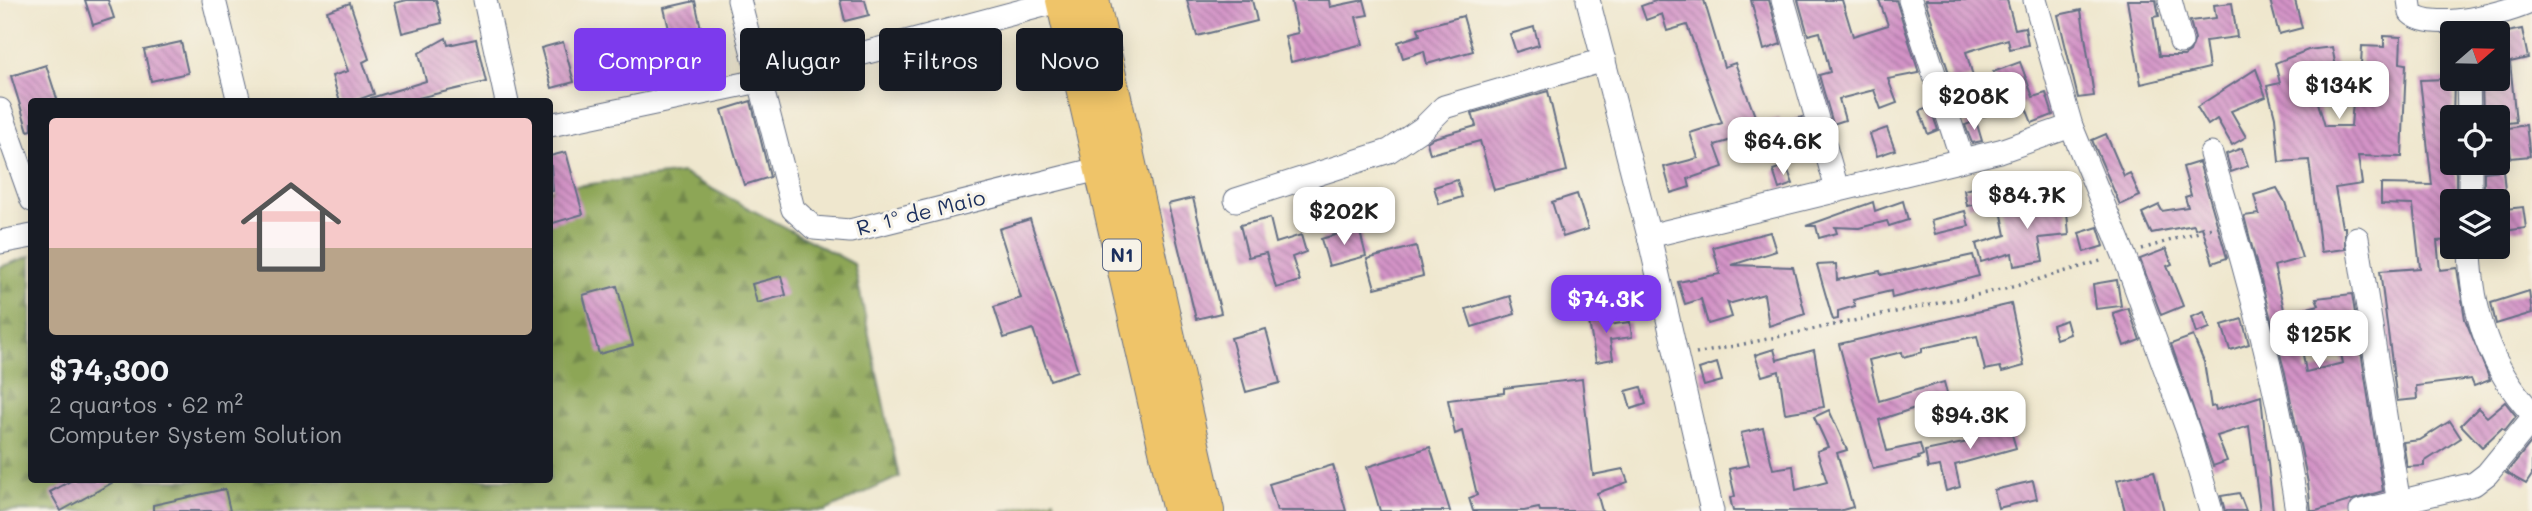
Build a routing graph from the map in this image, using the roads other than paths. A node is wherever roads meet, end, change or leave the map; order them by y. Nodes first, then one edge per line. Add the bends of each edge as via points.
1 (214, 0) edge
2 (485, 0) edge
3 (739, 0) edge
4 (1062, 0) edge
5 (1093, 0) edge
6 (1588, 0) edge
7 (1783, 0) edge
8 (1910, 0) edge
9 (2035, 0) edge
10 (2170, 0) edge
11 (2409, 0) edge
12 (2532, 1) edge
13 (2481, 21) edge
14 (2440, 23) edge
15 (746, 28) edge
16 (2181, 42) dead end
17 (865, 53) edge
18 (1604, 60) junction
19 (740, 85) edge
20 (762, 91) edge
21 (238, 98) edge
22 (506, 98) edge
23 (0, 110) edge
24 (553, 124) edge
25 (2071, 127) junction
26 (2211, 154) dead end
27 (1962, 159) junction
28 (1102, 168) junction
29 (28, 189) edge
30 (1837, 189) junction
31 (1236, 200) dead end
32 (1126, 202) junction
33 (1649, 236) junction
34 (28, 237) edge
35 (2357, 238) dead end
36 (0, 242) edge
37 (2472, 259) edge
38 (2532, 413) edge
39 (2532, 419) edge
40 (2399, 504) junction
41 (1179, 511) edge
42 (1208, 511) edge
43 (1712, 511) edge
44 (2211, 511) edge
45 (2297, 511) edge
46 (2361, 511) edge

1 - 21 street
2 - 22 street
3 - 15 street, R. 1º de Maio
4 - 17 street
4 - 28 highway, N1
5 - 32 highway, N1
6 - 18 street
7 - 30 street
8 - 27 street
9 - 25 street
10 - 16 street
11 - 14 street via 2411,13 2418,20
12 - 13 street
18 - 31 street via 1444,107 1389,151
18 - 33 street
19 - 24 street
20 - 28 street, R. 1º de Maio via 793,209 814,228 850,231
23 - 29 street
25 - 27 street
25 - 44 street via 2188,430
26 - 45 street via 2286,439
27 - 30 street
28 - 32 highway, N1
30 - 33 street
32 - 41 highway, N1
32 - 42 highway, N1
33 - 43 street
34 - 36 street
35 - 40 street
37 - 38 street via 2487,343 2501,377
39 - 40 street via 2487,474 2473,484
40 - 46 street

